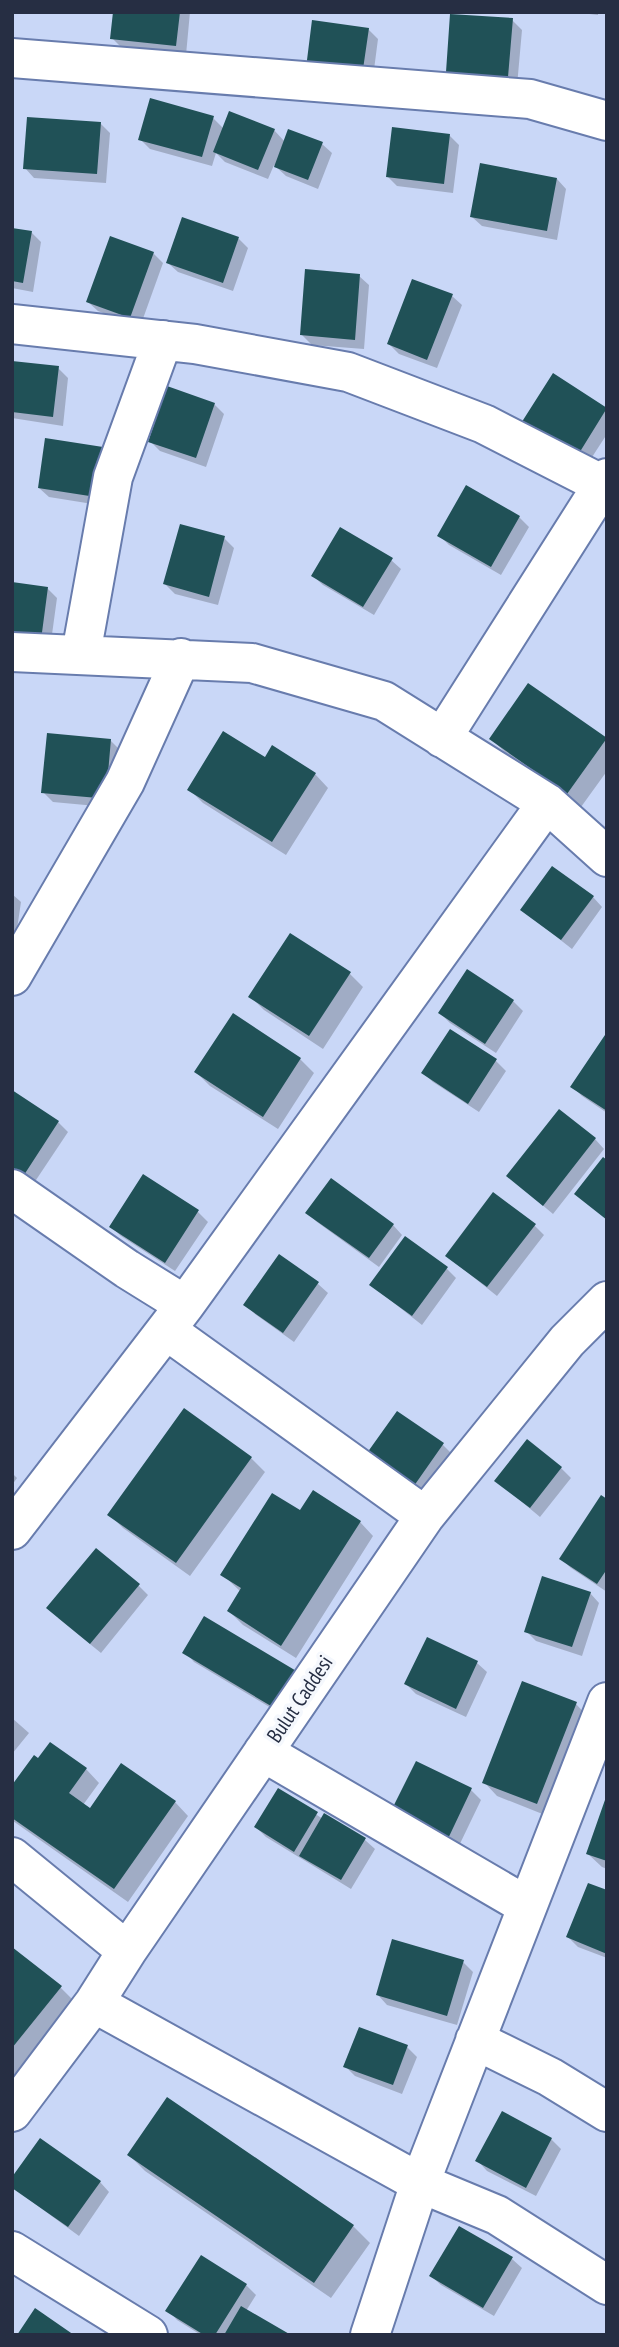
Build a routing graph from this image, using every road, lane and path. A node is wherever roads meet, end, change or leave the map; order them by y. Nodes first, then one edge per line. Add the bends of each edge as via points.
1 (12, 58) edge
2 (607, 121) edge
3 (12, 324) edge
4 (163, 340) junction
5 (605, 483) edge
6 (12, 652) edge
7 (81, 654) junction
8 (181, 658) junction
9 (442, 738) junction
10 (547, 803) junction
11 (607, 857) edge
12 (12, 976) edge
13 (12, 1189) edge
14 (607, 1301) edge
15 (175, 1317) junction
16 (425, 1516) junction
17 (12, 1530) edge
18 (603, 1724) edge
19 (264, 1752) junction
20 (12, 1857) edge
21 (527, 1906) junction
22 (127, 1951) junction
23 (94, 2003) junction
24 (475, 2040) junction
25 (12, 2112) edge
26 (607, 2112) edge
27 (420, 2183) junction
28 (12, 2251) edge
29 (607, 2285) edge
30 (148, 2335) edge
31 (370, 2335) edge

1 - 2 street via 530,99
3 - 4 street
4 - 5 street via 348,372 484,424
4 - 7 street via 113,477
5 - 9 street
6 - 7 street
7 - 8 street
8 - 9 street via 252,663 384,701
8 - 12 street via 125,782
9 - 10 street
10 - 11 street
10 - 15 street
13 - 15 street via 127,1269
14 - 16 street, Bulut Caddesi via 567,1340
15 - 16 street
15 - 17 street
16 - 19 street, Bulut Caddesi
18 - 21 street
19 - 21 street
19 - 22 street, Bulut Caddesi
20 - 22 street
21 - 24 street
22 - 23 street, Bulut Caddesi
23 - 25 street, Bulut Caddesi
23 - 27 street
24 - 26 street via 551,2077
24 - 27 street
27 - 29 street via 497,2215
27 - 31 street
28 - 30 street

